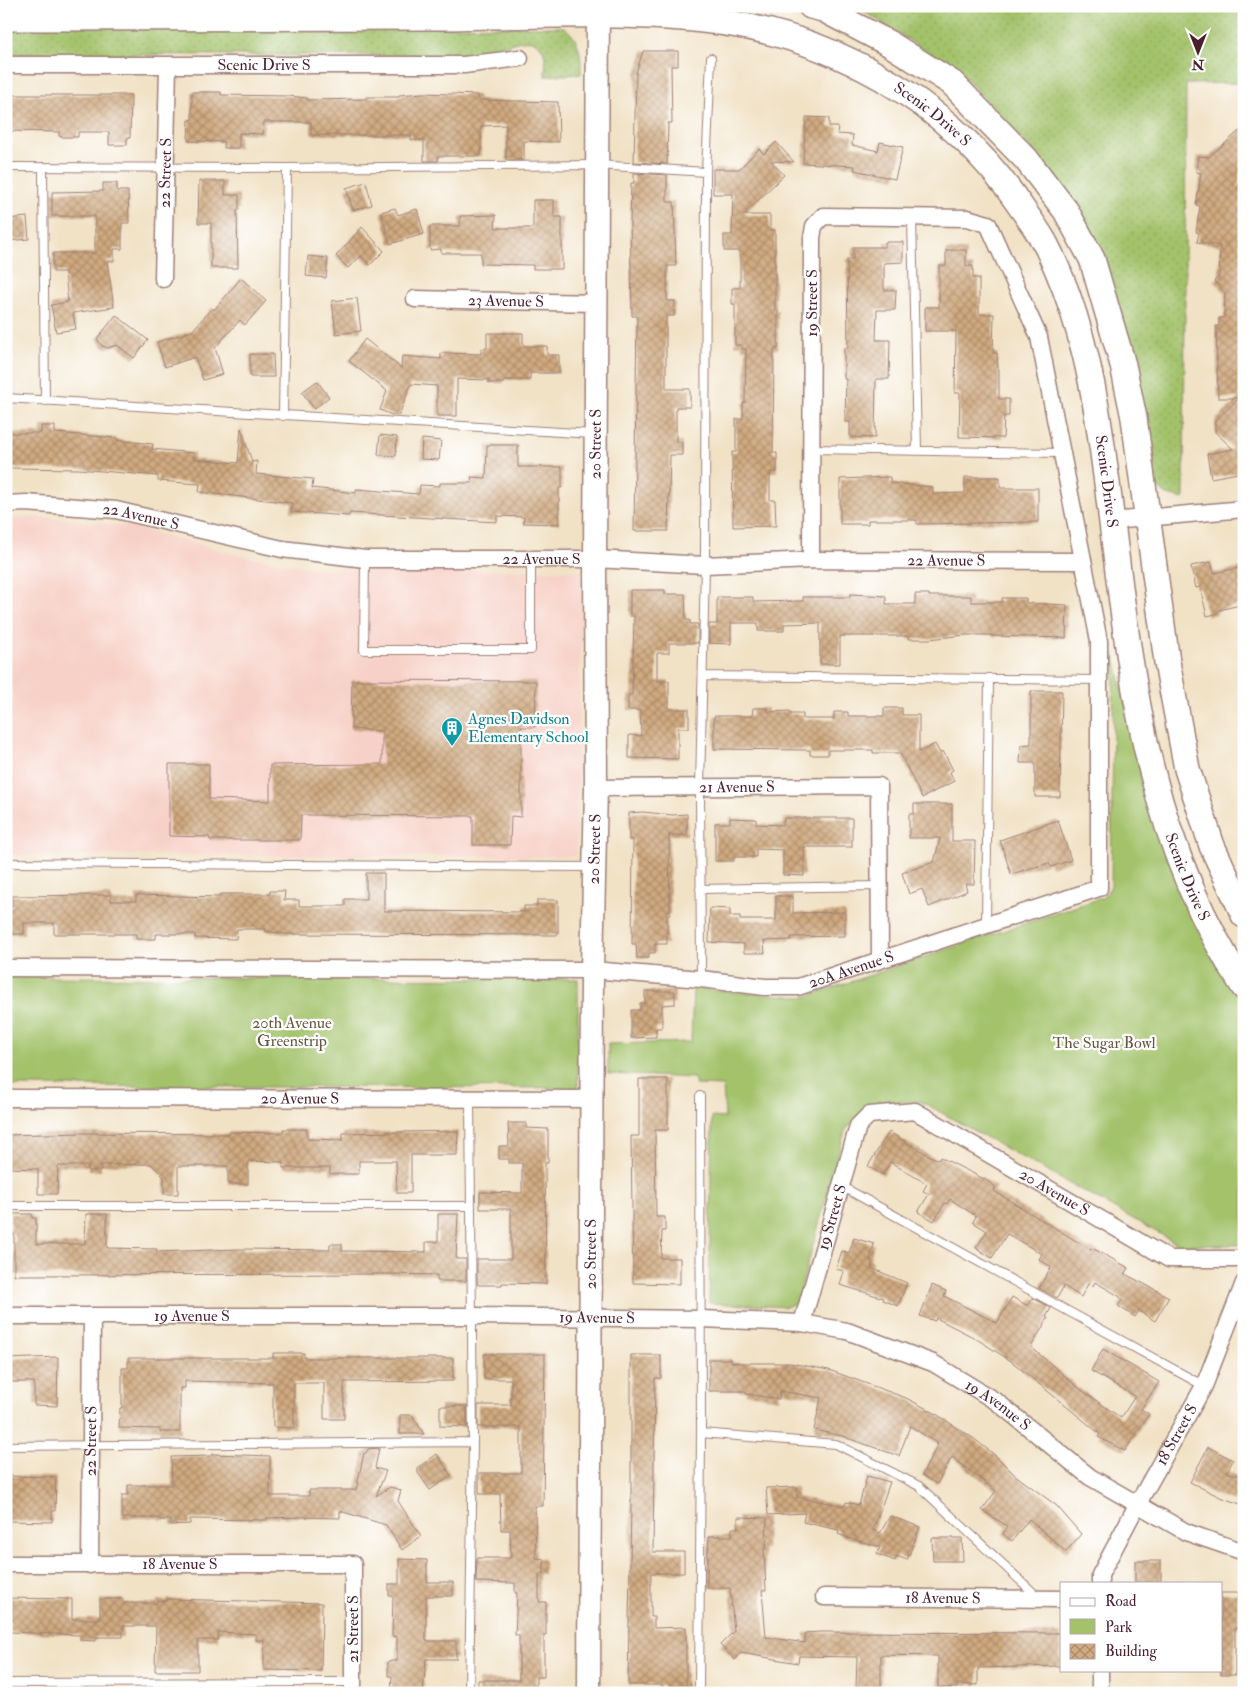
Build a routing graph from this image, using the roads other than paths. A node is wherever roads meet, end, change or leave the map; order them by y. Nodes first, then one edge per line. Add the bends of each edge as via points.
1 (811, 6) edge
2 (598, 11) edge
3 (6, 18) edge
4 (520, 58) dead end
5 (711, 58) dead end
6 (6, 65) edge
7 (168, 66) junction
8 (597, 165) junction
9 (6, 167) edge
10 (42, 167) junction
11 (165, 167) junction
12 (287, 168) junction
13 (706, 172) junction
14 (912, 217) junction
15 (163, 279) dead end
16 (415, 299) dead end
17 (596, 302) junction
18 (6, 398) edge
19 (45, 401) junction
20 (283, 416) junction
21 (595, 434) junction
22 (811, 449) junction
23 (918, 450) junction
24 (1061, 453) junction
25 (6, 504) edge
26 (1244, 509) edge
27 (1146, 519) junction
28 (1112, 521) junction
29 (364, 559) junction
30 (594, 559) junction
31 (531, 560) junction
32 (811, 560) junction
33 (1082, 561) junction
34 (705, 565) junction
35 (704, 676) junction
36 (989, 678) junction
37 (1099, 680) junction
38 (700, 787) junction
39 (596, 788) junction
40 (6, 863) edge
41 (594, 867) junction
42 (880, 886) junction
43 (700, 889) junction
44 (1244, 915) edge
45 (986, 924) junction
46 (880, 959) junction
47 (6, 968) edge
48 (592, 970) junction
49 (701, 979) junction
50 (1244, 987) edge
51 (700, 1096) dead end
52 (6, 1098) edge
53 (470, 1099) junction
54 (593, 1099) junction
55 (869, 1116) joint
56 (841, 1186) junction
57 (6, 1206) edge
58 (469, 1206) junction
59 (1244, 1259) edge
60 (1244, 1283) edge
61 (6, 1316) edge
62 (92, 1316) junction
63 (472, 1316) junction
64 (590, 1318) junction
65 (701, 1319) junction
66 (802, 1323) junction
67 (1204, 1386) junction
68 (701, 1433) junction
69 (473, 1442) junction
70 (91, 1445) junction
71 (6, 1446) edge
72 (1137, 1505) junction
73 (1244, 1552) edge
74 (6, 1564) edge
75 (353, 1564) joint
76 (90, 1565) junction
77 (1100, 1582) edge
78 (824, 1597) dead end
79 (1040, 1599) junction
80 (1060, 1599) edge
81 (1100, 1672) edge
82 (6, 1683) edge
83 (353, 1688) edge
84 (469, 1693) edge
85 (588, 1693) edge
86 (699, 1693) edge
87 (1100, 1693) edge

1 - 27 main road, Scenic Drive S via 823,8 890,44 952,83 1026,159 1066,211 1092,259 1123,365 1134,418
2 - 3 main road, Scenic Drive S
2 - 8 street, 20 Street S
2 - 28 main road, Scenic Drive S via 707,20 802,41 841,56 881,76 932,111 988,163 1044,241 1062,279 1092,377
4 - 7 street, Scenic Drive S via 464,65
5 - 13 lane
6 - 7 street, Scenic Drive S
7 - 11 street, 22 Street S
8 - 12 lane
8 - 13 lane
8 - 17 street, 20 Street S
9 - 10 lane
10 - 11 lane
10 - 19 lane
11 - 12 lane
11 - 15 street, 22 Street S
12 - 20 lane
13 - 34 lane
14 - 22 street, 19 Street S via 823,216 814,226
14 - 23 lane
14 - 24 street, 19 Street S via 967,218 988,224 1039,337
16 - 17 street, 23 Avenue S
17 - 21 street, 20 Street S
18 - 19 lane
19 - 20 lane
20 - 21 lane
21 - 30 street, 20 Street S
22 - 23 lane
22 - 32 street, 19 Street S
23 - 24 lane
24 - 33 street
25 - 29 street, 22 Avenue S via 116,510 282,549
26 - 27 street
27 - 28 street
27 - 44 main road, Scenic Drive S via 1187,769 1212,846
28 - 50 main road, Scenic Drive S via 1137,713 1160,805 1193,895
29 - 31 street, 22 Avenue S
29 - 31 lane via 364,650 530,650
30 - 31 street, 22 Avenue S
30 - 34 street, 22 Avenue S
30 - 39 street, 20 Street S
32 - 33 street, 22 Avenue S
32 - 34 street, 22 Avenue S
33 - 37 street via 1099,641
34 - 35 lane
35 - 36 lane
35 - 38 lane
36 - 37 lane
36 - 45 lane
37 - 45 street, 20A Avenue S via 1099,888
38 - 39 street, 21 Avenue S
38 - 42 street, 21 Avenue S via 879,786
38 - 43 lane
39 - 41 street, 20 Street S
40 - 41 lane
41 - 48 street, 20 Street S
42 - 43 lane
42 - 46 street
43 - 49 lane
45 - 46 street, 20A Avenue S
46 - 49 street, 20A Avenue S via 798,987 765,987
47 - 48 street
48 - 49 street, 20A Avenue S
48 - 54 street, 20 Street S
51 - 65 lane
52 - 53 street, 20 Avenue S
53 - 54 street, 20 Avenue S
53 - 58 lane
54 - 64 street, 20 Street S
55 - 56 street, 19 Street S via 858,1126
55 - 59 street, 20 Avenue S via 915,1111 1169,1259
56 - 66 street, 19 Street S
56 - 67 lane
57 - 58 lane
58 - 63 lane
60 - 67 street, 18 Street S
61 - 62 street, 19 Avenue S
62 - 63 street, 19 Avenue S
62 - 70 street, 22 Street S
63 - 64 street, 19 Avenue S
63 - 69 lane
64 - 65 street, 19 Avenue S
64 - 85 street, 20 Street S
65 - 66 street, 19 Avenue S
65 - 68 lane
66 - 72 street, 19 Avenue S via 847,1331 933,1363 997,1402 1090,1477
67 - 72 street, 18 Street S
68 - 79 lane via 836,1444 918,1486
68 - 86 lane
69 - 70 lane
69 - 84 lane
70 - 71 lane
70 - 76 street, 22 Street S
72 - 73 street via 1186,1532
72 - 77 street, 18 Street S via 1100,1575
74 - 76 street, 18 Avenue S
75 - 76 street, 18 Avenue S
75 - 83 street, 21 Street S
78 - 79 street, 18 Avenue S
79 - 80 street, 18 Avenue S
81 - 87 street
82 - 83 lane

